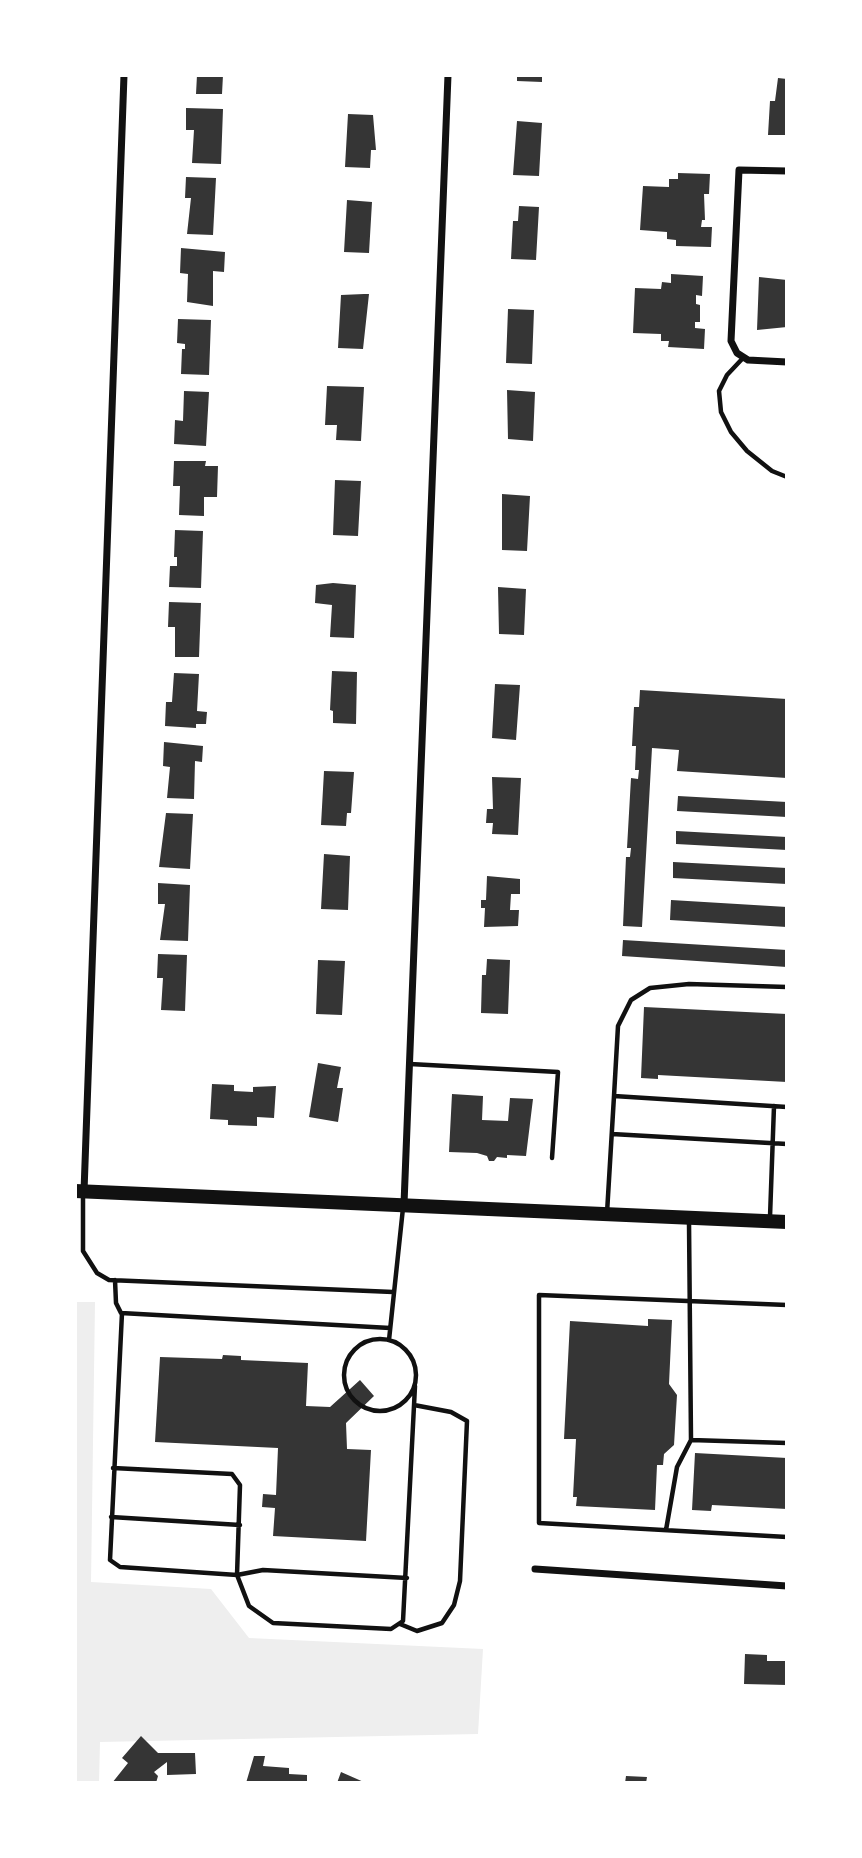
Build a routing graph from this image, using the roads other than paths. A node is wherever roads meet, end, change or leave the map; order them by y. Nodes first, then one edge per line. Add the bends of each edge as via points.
1 (124, 75) edge
2 (448, 75) edge
3 (787, 172) edge
4 (743, 358) junction
5 (787, 362) edge
6 (787, 477) edge
7 (787, 987) edge
8 (409, 1064) junction
9 (614, 1096) junction
10 (774, 1106) junction
11 (787, 1107) edge
12 (612, 1134) junction
13 (772, 1143) junction
14 (787, 1144) edge
15 (552, 1158) dead end
16 (79, 1191) edge
17 (404, 1204) junction
18 (607, 1213) junction
19 (689, 1217) junction
20 (769, 1222) junction
21 (787, 1222) edge
22 (116, 1280) junction
23 (393, 1292) junction
24 (688, 1301) junction
25 (787, 1306) edge
26 (122, 1313) junction
27 (390, 1328) junction
28 (389, 1340) junction
29 (415, 1386) junction
30 (414, 1405) junction
31 (691, 1440) junction
32 (787, 1443) edge
33 (113, 1468) junction
34 (111, 1517) junction
35 (240, 1525) junction
36 (666, 1530) junction
37 (787, 1537) edge
38 (535, 1569) dead end
39 (237, 1575) junction
40 (407, 1578) junction
41 (787, 1586) edge
42 (400, 1624) junction

1 - 16 street
2 - 8 street
3 - 4 street via 739,170 731,341
4 - 5 street
4 - 6 lane via 719,391 721,412 747,451
7 - 9 lane via 689,984 650,988 631,1000 618,1026
8 - 15 lane via 558,1072
8 - 17 street
9 - 10 lane
9 - 12 lane
10 - 11 lane
10 - 13 lane
12 - 13 lane
12 - 18 lane
13 - 14 lane
13 - 20 lane
16 - 17 main road
16 - 22 lane via 83,1251 97,1273
17 - 18 main road
17 - 23 lane
18 - 19 main road
19 - 20 main road
19 - 24 lane
20 - 21 main road
22 - 23 lane
22 - 26 lane via 116,1303
23 - 27 lane
24 - 25 lane
24 - 31 lane
24 - 36 lane via 539,1295 539,1523
26 - 27 lane
26 - 33 lane
27 - 28 lane
28 - 29 lane via 408,1352
28 - 29 lane via 377,1339 355,1349 345,1370 349,1393 356,1402 378,1411 401,1405
29 - 30 lane
30 - 40 lane
30 - 42 lane via 452,1412 467,1421 460,1581 454,1605 442,1623 417,1631
31 - 32 lane
31 - 36 lane via 677,1467
33 - 34 lane
33 - 35 lane via 232,1474 240,1485
34 - 35 lane
34 - 39 lane via 109,1555 114,1565
35 - 39 lane
36 - 37 lane
38 - 41 street
39 - 40 lane via 262,1570
39 - 42 lane via 249,1606 273,1623 391,1629
40 - 42 lane via 406,1616

